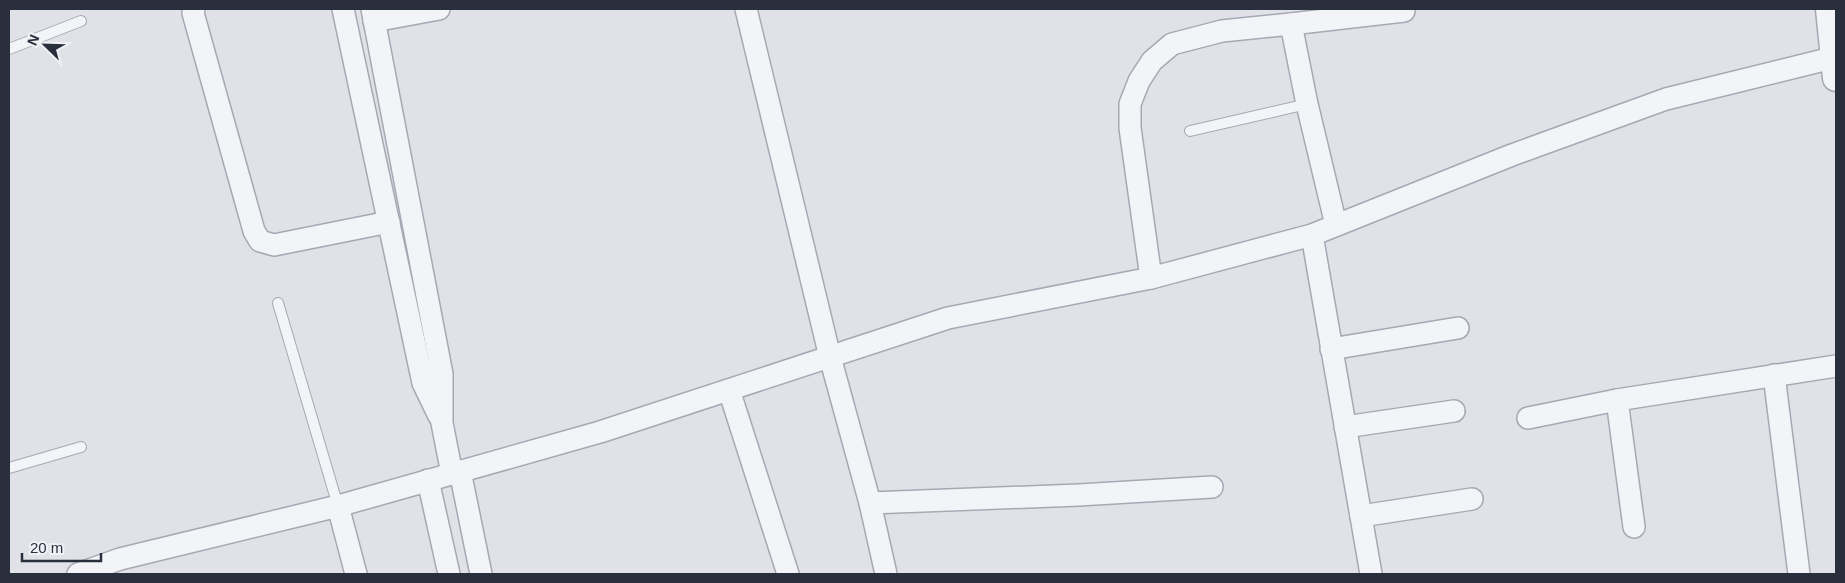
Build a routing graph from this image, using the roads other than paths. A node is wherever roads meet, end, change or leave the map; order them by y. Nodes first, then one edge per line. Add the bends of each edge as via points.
1 (194, 9) edge
2 (342, 9) edge
3 (438, 9) edge
4 (746, 9) edge
5 (1829, 9) edge
6 (1404, 11) dead end
7 (373, 15) edge
8 (81, 21) dead end
9 (1291, 24) junction
10 (9, 49) edge
11 (1835, 64) edge
12 (1307, 104) junction
13 (1190, 131) dead end
14 (389, 222) junction
15 (1336, 225) junction
16 (1312, 235) junction
17 (1151, 278) junction
18 (278, 303) dead end
19 (1458, 328) dead end
20 (1332, 349) junction
21 (830, 357) junction
22 (1836, 366) edge
23 (1774, 376) junction
24 (729, 390) junction
25 (1617, 400) junction
26 (1454, 411) dead end
27 (1528, 418) dead end
28 (442, 423) junction
29 (1345, 427) junction
30 (81, 447) dead end
31 (9, 468) edge
32 (456, 473) junction
33 (428, 480) junction
34 (1212, 487) dead end
35 (1472, 499) dead end
36 (870, 503) junction
37 (338, 506) junction
38 (1361, 516) junction
39 (1634, 527) dead end
40 (80, 574) edge
41 (356, 574) edge
42 (450, 574) edge
43 (481, 574) edge
44 (788, 574) edge
45 (886, 574) edge
46 (1371, 574) edge
47 (1799, 574) edge

1 - 14 street via 254,231 260,242 274,245
2 - 14 street
3 - 7 street
4 - 21 street
5 - 11 street
6 - 9 street
7 - 28 street via 442,374
8 - 10 lane
9 - 12 street
9 - 17 street via 1222,31 1172,44 1152,61 1139,81 1130,104 1130,128
11 - 15 street via 1666,99 1512,155
12 - 13 lane
12 - 15 street
14 - 28 street via 423,383
15 - 16 street
16 - 17 street
16 - 20 street
17 - 21 street via 948,318
18 - 37 lane
19 - 20 street
20 - 29 street
21 - 24 street
21 - 36 street
22 - 23 street
23 - 25 street
23 - 47 street
24 - 32 street via 600,432
24 - 44 street
25 - 27 street
25 - 39 street
26 - 29 street
28 - 32 street
29 - 38 street
30 - 31 lane
32 - 33 street
32 - 43 street
33 - 37 street
33 - 42 street
34 - 36 street
35 - 38 street
36 - 45 street
37 - 40 street via 120,559
37 - 41 street
38 - 46 street

